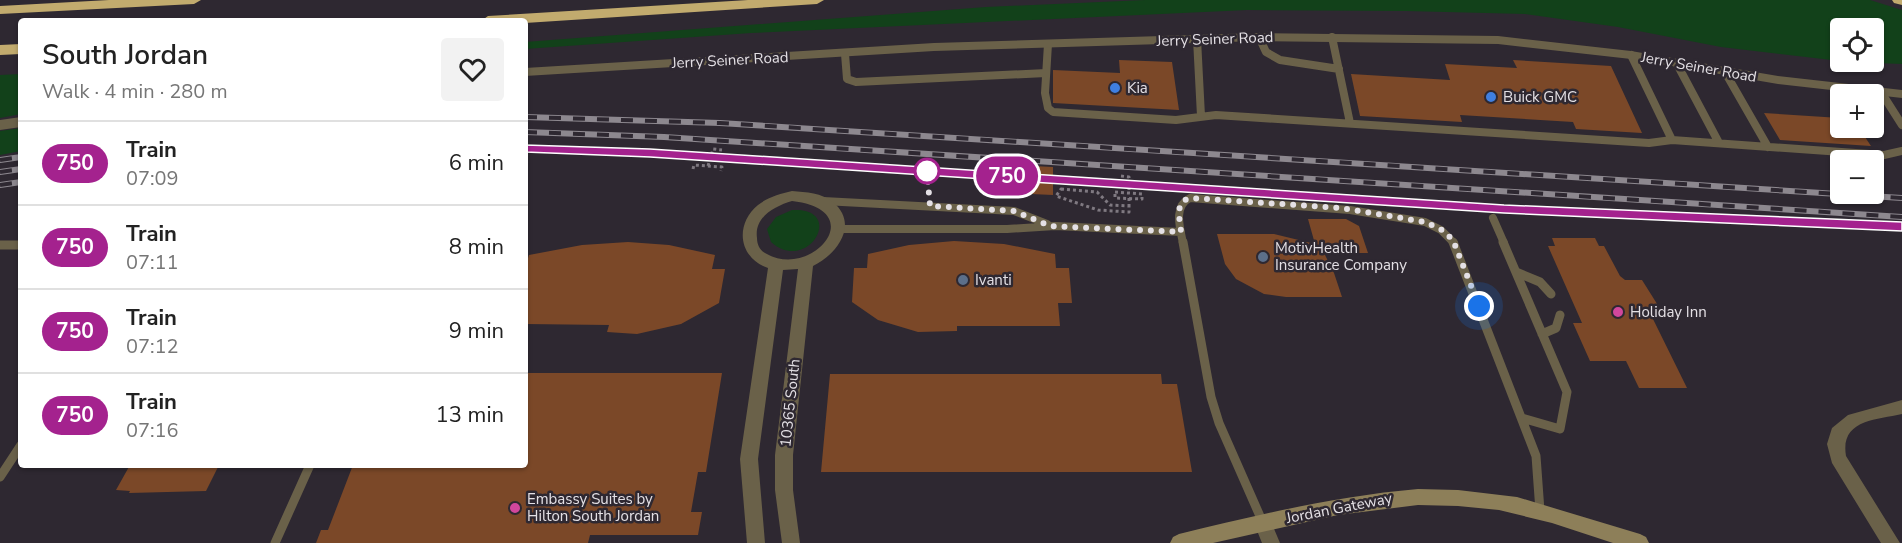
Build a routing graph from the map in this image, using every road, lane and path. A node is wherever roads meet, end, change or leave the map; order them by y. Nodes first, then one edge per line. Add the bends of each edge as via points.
1 (194, 0) edge
2 (817, 0) edge
3 (0, 10) edge
4 (528, 18) edge
5 (1259, 37) junction
6 (1332, 37) junction
7 (1197, 39) junction
8 (1048, 44) junction
9 (18, 49) edge
10 (0, 50) edge
11 (845, 54) junction
12 (1631, 55) junction
13 (1677, 64) junction
14 (1339, 69) junction
15 (528, 72) edge
16 (1725, 72) junction
17 (1046, 73) junction
18 (1830, 85) edge
19 (1884, 92) edge
20 (1902, 94) edge
21 (1884, 97) edge
22 (1201, 116) junction
23 (18, 122) edge
24 (1350, 123) junction
25 (0, 125) edge
26 (1902, 125) edge
27 (1672, 140) junction
28 (1719, 143) junction
29 (1768, 147) junction
30 (722, 150) dead end
31 (1902, 151) edge
32 (708, 166) junction
33 (693, 169) dead end
34 (721, 171) dead end
35 (1121, 176) dead end
36 (1129, 193) junction
37 (1129, 198) junction
38 (822, 201) junction
39 (1129, 206) junction
40 (1493, 218) dead end
41 (1050, 226) junction
42 (839, 229) junction
43 (1181, 232) junction
44 (0, 245) edge
45 (18, 245) edge
46 (806, 263) junction
47 (776, 264) junction
48 (1516, 272) junction
49 (1551, 294) dead end
50 (1560, 315) dead end
51 (1542, 334) junction
52 (1902, 407) edge
53 (1522, 418) junction
54 (18, 450) edge
55 (309, 468) edge
56 (0, 477) edge
57 (1540, 511) junction
58 (1263, 523) junction
59 (275, 543) edge
60 (756, 543) edge
61 (791, 543) edge
62 (1179, 543) edge
63 (1271, 543) edge
64 (1640, 543) edge
65 (1891, 543) edge

1 - 3 highway
2 - 4 highway
5 - 6 street, Jerry Seiner Road
5 - 7 street, Jerry Seiner Road
5 - 14 lane via 1266,52 1280,60
6 - 12 street, Jerry Seiner Road via 1498,40
6 - 14 lane
7 - 8 street, Jerry Seiner Road
7 - 22 lane
8 - 11 street, Jerry Seiner Road
8 - 17 lane
9 - 10 highway
11 - 15 street, Jerry Seiner Road
11 - 17 lane via 847,79 856,82
12 - 13 street, Jerry Seiner Road
12 - 27 lane
13 - 16 street, Jerry Seiner Road
13 - 28 lane
14 - 24 lane
16 - 18 street, Jerry Seiner Road
16 - 29 lane
17 - 22 lane via 1046,102 1053,112 1176,120
19 - 20 street, Jerry Seiner Road
21 - 26 lane
22 - 24 lane
23 - 25 street
24 - 27 lane via 1649,142
27 - 28 lane
28 - 29 lane
29 - 31 lane via 1884,155
30 - 32 path via 713,149
32 - 33 path via 694,165
32 - 34 path via 722,167
35 - 36 path via 1129,177
36 - 37 path via 1143,194 1142,199
36 - 37 path via 1115,192 1115,198
37 - 39 path
38 - 41 lane via 1014,211
38 - 42 street via 835,213
38 - 47 street via 803,196 782,198 767,204 753,218 747,234 750,246 762,258
39 - 39 path via 1129,212 1098,210 1056,196 1061,189 1096,192 1110,205
40 - 48 lane
41 - 42 lane
41 - 43 lane
42 - 46 street via 830,250
43 - 53 lane via 1179,207 1190,198 1341,208 1434,226 1453,240
43 - 58 lane via 1213,404
44 - 45 lane
46 - 47 street
46 - 61 street, 10365 South via 784,455
47 - 60 street via 749,459
48 - 49 lane via 1540,282
48 - 51 lane
50 - 51 lane via 1557,328
51 - 53 lane via 1567,392 1560,429
52 - 65 street via 1845,424 1836,432 1834,444 1838,458
53 - 57 lane via 1536,456
54 - 56 lane
55 - 59 lane
57 - 58 main road, Jordan Gateway via 1475,498 1412,496 1369,500
57 - 64 main road, Jordan Gateway
58 - 62 main road, Jordan Gateway
58 - 63 street

